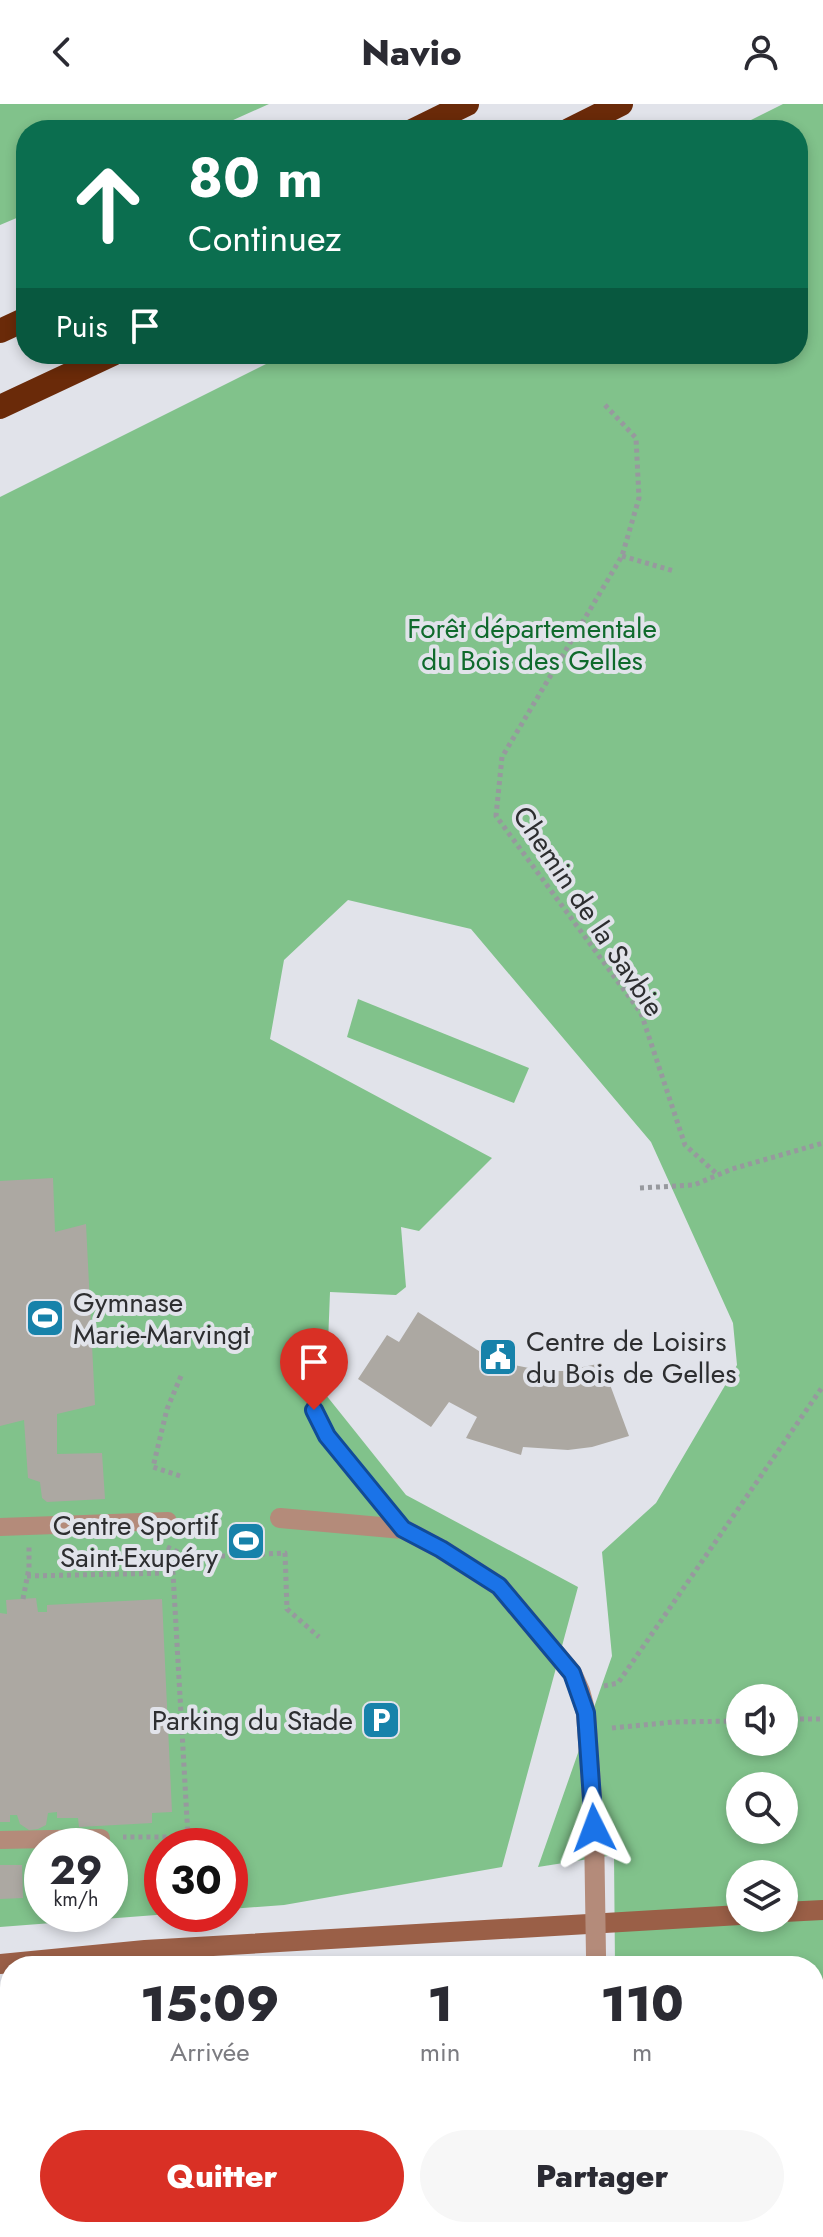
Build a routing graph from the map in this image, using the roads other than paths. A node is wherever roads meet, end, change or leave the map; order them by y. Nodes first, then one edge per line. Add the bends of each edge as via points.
1 (467, 104) edge
2 (621, 104) edge
3 (434, 120) edge
4 (589, 120) edge
5 (92, 364) edge
6 (0, 407) edge
7 (314, 1410) dead end
8 (280, 1518) dead end
9 (168, 1521) dead end
10 (0, 1527) edge
11 (403, 1529) junction
12 (0, 1840) edge
13 (24, 1840) edge
14 (823, 1910) edge
15 (798, 1911) edge
16 (726, 1916) edge
17 (83, 1956) edge
18 (596, 1956) edge

1 - 3 highway
2 - 4 highway
5 - 6 highway
7 - 11 lane via 327,1436
8 - 11 street
9 - 10 lane
11 - 18 street, bridge via 499,1586 572,1673 587,1731
12 - 13 lane
14 - 15 main road
16 - 17 main road

